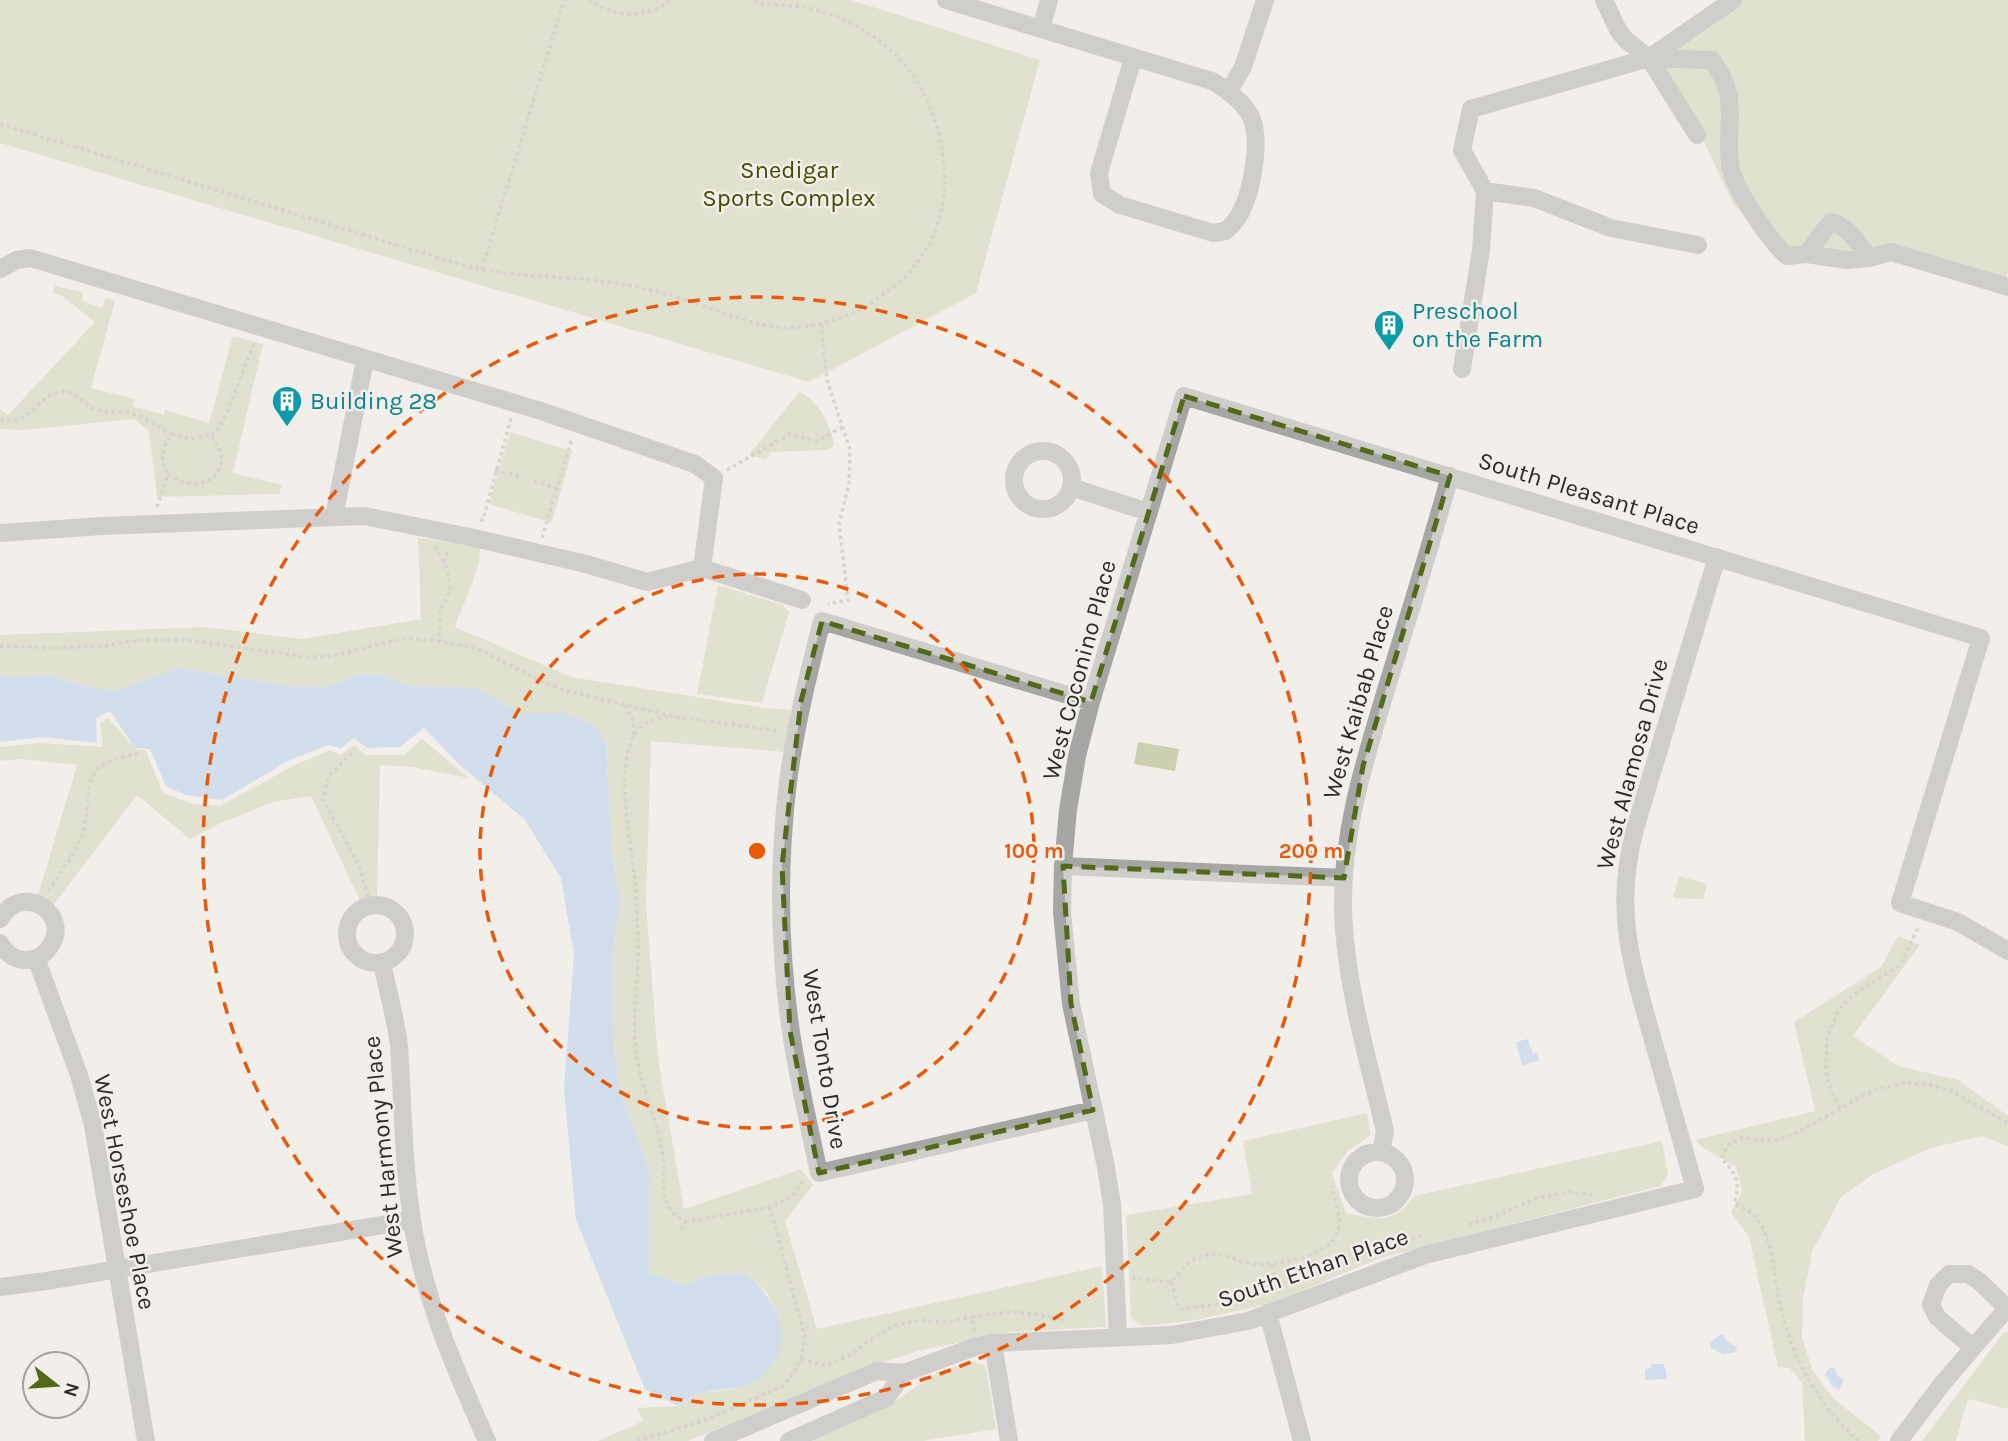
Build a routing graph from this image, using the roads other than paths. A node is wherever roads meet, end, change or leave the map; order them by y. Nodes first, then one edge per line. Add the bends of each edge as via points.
1 (946, 0) edge
2 (1049, 0) edge
3 (1265, 0) edge
4 (1604, 0) edge
5 (1733, 0) edge
6 (1041, 29) junction
7 (1133, 58) junction
8 (1648, 58) junction
9 (1229, 91) junction
10 (1697, 135) dead end
11 (1485, 191) junction
12 (1698, 245) dead end
13 (1807, 254) junction
14 (1868, 258) junction
15 (0, 269) edge
16 (2008, 286) edge
17 (365, 360) junction
18 (1462, 369) dead end
19 (1184, 396) joint
20 (1450, 476) junction
21 (1071, 487) dead end
22 (1149, 512) junction
23 (334, 517) junction
24 (0, 533) edge
25 (1717, 557) junction
26 (702, 568) junction
27 (802, 600) road end
28 (1091, 702) junction
29 (1063, 866) junction
30 (1344, 878) junction
31 (0, 919) edge
32 (0, 943) edge
33 (2008, 951) edge
34 (36, 958) junction
35 (382, 962) junction
36 (1093, 1110) junction
37 (1381, 1152) dead end
38 (1695, 1189) joint
39 (412, 1220) junction
40 (116, 1270) junction
41 (0, 1287) edge
42 (1265, 1302) junction
43 (2007, 1307) edge
44 (1118, 1337) junction
45 (985, 1345) junction
46 (1972, 1347) junction
47 (904, 1373) junction
48 (749, 1434) edge
49 (716, 1440) edge
50 (146, 1441) edge
51 (487, 1441) edge
52 (789, 1441) edge
53 (1009, 1441) edge
54 (1302, 1441) edge
55 (1899, 1441) edge

1 - 6 street
2 - 6 street
3 - 9 street via 1243,67
4 - 8 street via 1618,30
5 - 8 street
6 - 7 street
7 - 9 street via 1212,81
7 - 9 street via 1099,173 1102,194 1120,205 1213,233 1226,231 1240,214 1257,146 1250,114
8 - 10 street
8 - 11 street via 1471,109 1462,150
8 - 13 street via 1712,60 1731,97 1730,168 1738,190 1772,243 1787,256
11 - 12 street via 1534,198 1611,228
11 - 18 street via 1481,250
13 - 14 street
13 - 14 street via 1832,222 1844,226
14 - 16 street via 1891,252
15 - 17 street via 30,258
17 - 23 street
17 - 26 street via 515,403 695,464 714,478
19 - 20 street, South Pleasant Place
19 - 22 street, West Coconino Place
20 - 25 street, South Pleasant Place
20 - 30 street, West Kaibab Place via 1360,778
21 - 22 street
22 - 28 street, West Coconino Place
23 - 24 street
23 - 26 street via 364,516 470,537 647,582
25 - 33 street, South Pleasant Place via 1981,638 1900,904 1958,922
25 - 38 street, West Alamosa Drive via 1635,829 1624,894 1630,959
26 - 27 street
28 - 29 street, West Coconino Place via 1077,756
28 - 36 street, West Tonto Drive via 822,621 801,701 788,783 782,948 790,1031 818,1164
29 - 30 street
29 - 36 street, West Coconino Place via 1070,1004
30 - 37 street, West Kaibab Place via 1349,973 1385,1131
31 - 34 street via 8,908 26,901 50,912 56,929 51,946
32 - 34 street via 16,958
34 - 40 street, West Horseshoe Place via 93,1125
35 - 35 street via 358,957 347,940 351,920 371,906 393,910 405,933 401,950
35 - 39 street, West Harmony Place via 398,1043
36 - 44 street, West Coconino Place via 1109,1182
38 - 42 street, South Ethan Place via 1425,1255
39 - 40 street
39 - 51 street, West Harmony Place via 436,1321
40 - 41 street
40 - 50 street, West Horseshoe Place
42 - 44 street, South Ethan Place via 1248,1321 1172,1335
42 - 54 street
43 - 46 street
43 - 46 street via 1968,1274 1949,1274 1937,1285 1931,1305 1937,1317
44 - 45 street, South Ethan Place
45 - 47 street, South Ethan Place
45 - 53 street
46 - 55 street
47 - 48 street, South Ethan Place via 877,1371
47 - 52 street via 886,1398
48 - 49 street, South Ethan Place

